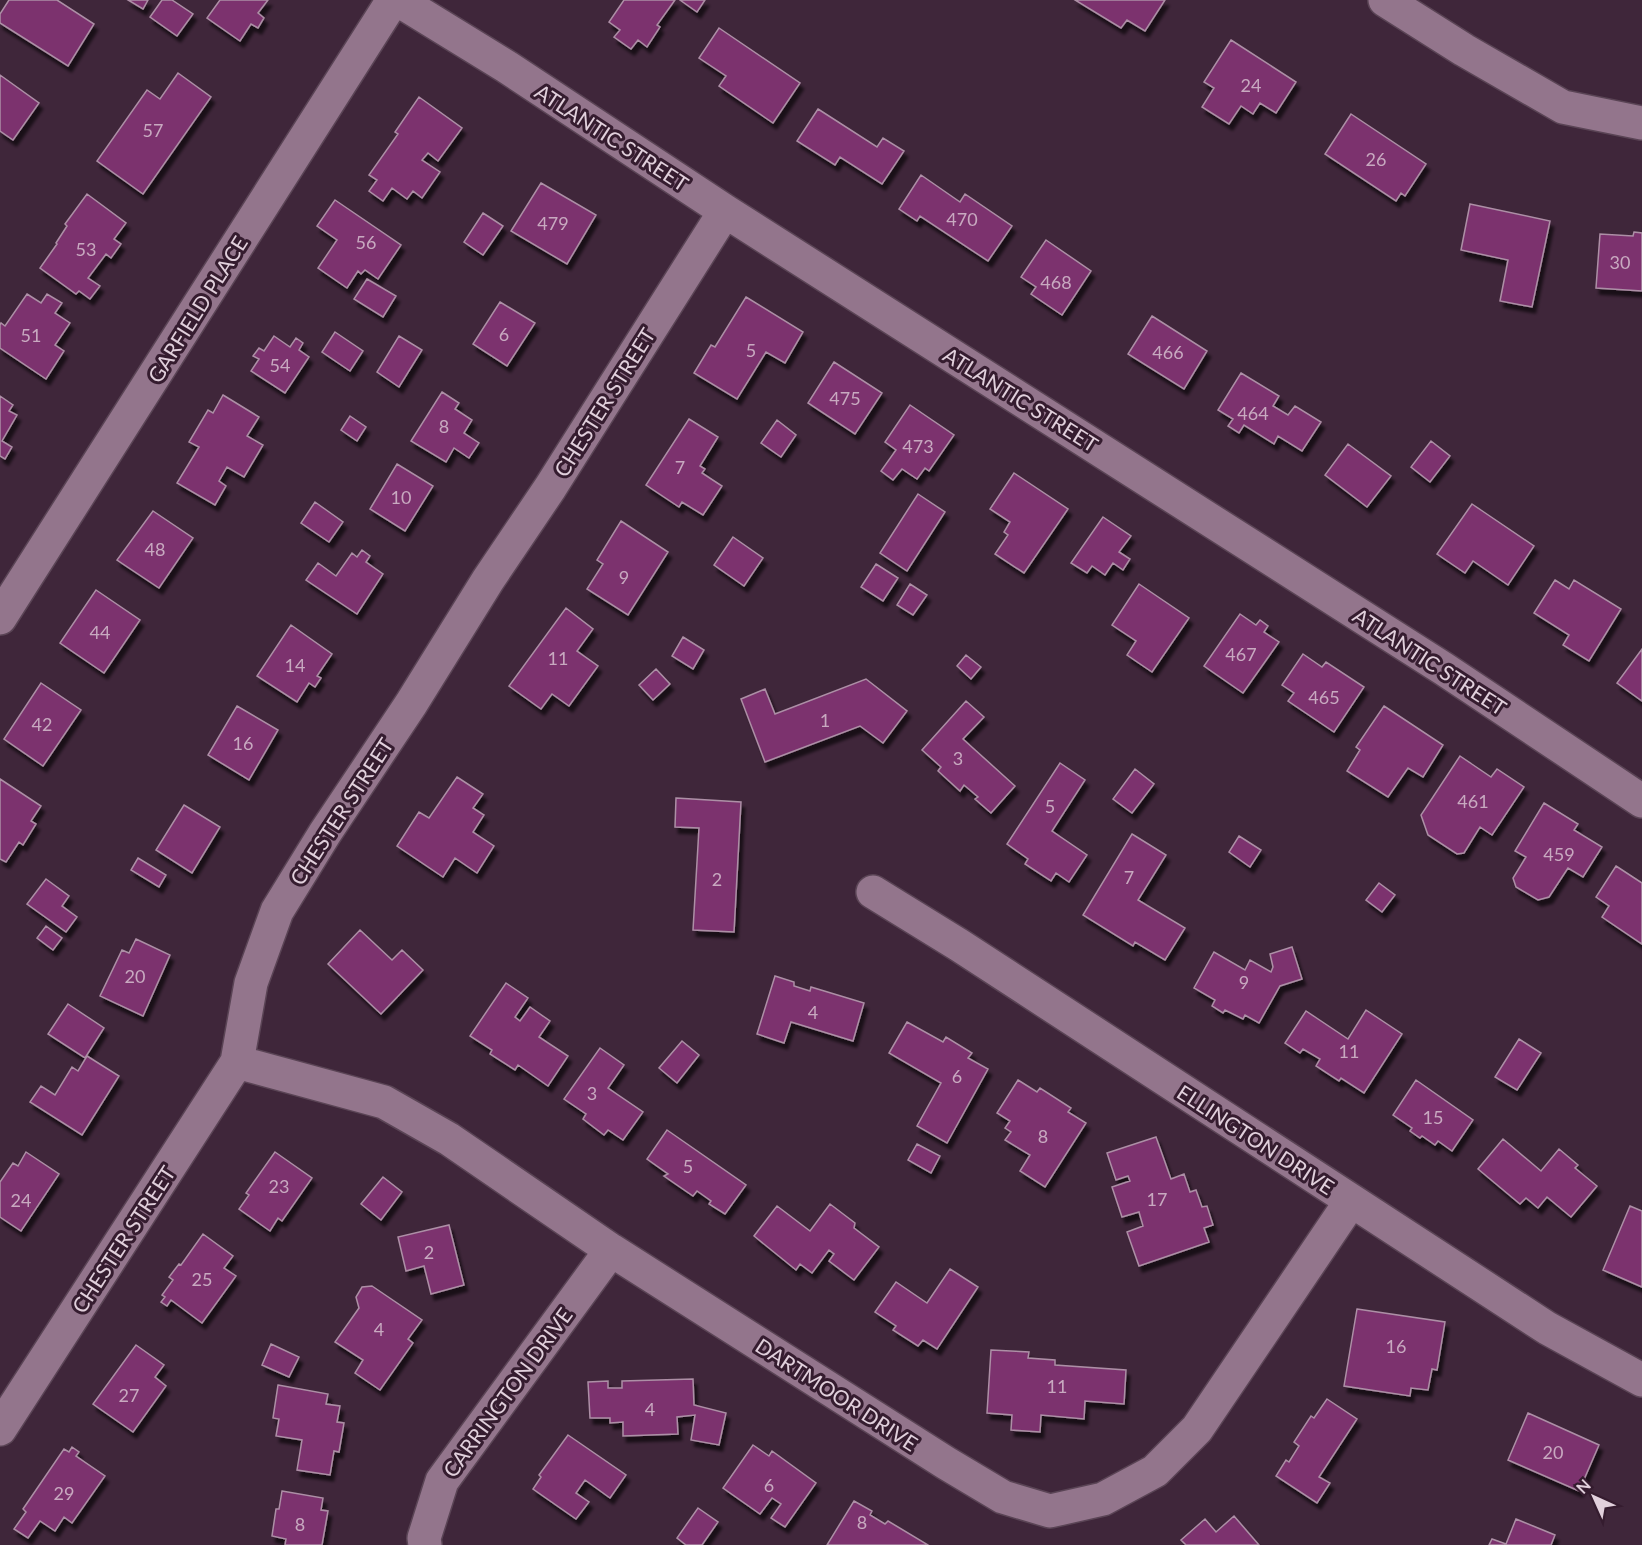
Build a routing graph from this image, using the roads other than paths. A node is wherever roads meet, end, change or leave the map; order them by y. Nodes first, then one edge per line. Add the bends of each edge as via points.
1 (395, 0) edge
2 (1385, 0) edge
3 (1642, 123) edge
4 (725, 211) junction
5 (0, 618) edge
6 (1642, 801) edge
7 (873, 892) dead end
8 (237, 1062) junction
9 (1351, 1201) junction
10 (611, 1250) junction
11 (1642, 1380) edge
12 (0, 1429) edge
13 (425, 1545) edge

1 - 4 street, ATLANTIC STREET via 507,67
1 - 5 street, GARFIELD PLACE
2 - 3 street via 1563,107
4 - 6 street, ATLANTIC STREET via 1444,669
4 - 8 street, CHESTER STREET via 277,911 251,983
7 - 9 street, ELLINGTON DRIVE
8 - 10 street, DARTMOOR DRIVE via 384,1102 449,1139
8 - 12 street, CHESTER STREET
9 - 10 street, DARTMOOR DRIVE via 1197,1429 1155,1471 1102,1499 1050,1511 1003,1497
9 - 11 street, ELLINGTON DRIVE via 1547,1328
10 - 13 street, CARRINGTON DRIVE via 442,1481

